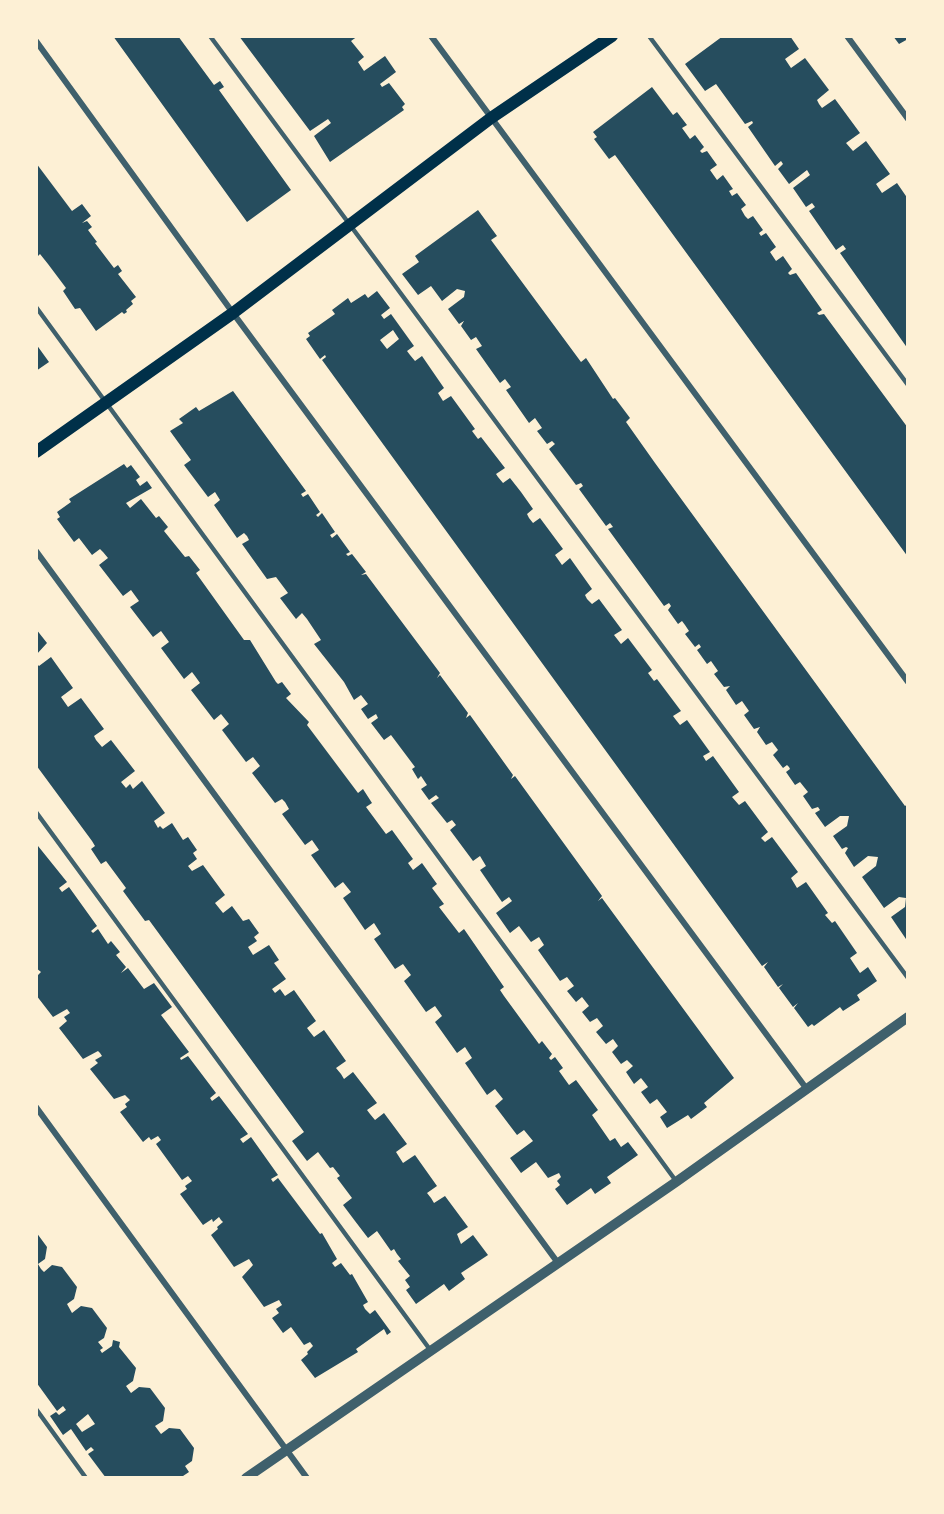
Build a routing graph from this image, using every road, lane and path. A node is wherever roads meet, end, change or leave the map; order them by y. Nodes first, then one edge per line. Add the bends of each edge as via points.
1 (210, 36) edge
2 (431, 36) edge
3 (612, 36) edge
4 (649, 36) edge
5 (847, 36) edge
6 (36, 41) edge
7 (491, 118) junction
8 (908, 119) edge
9 (349, 224) junction
10 (36, 308) edge
11 (233, 313) junction
12 (908, 385) edge
13 (105, 403) junction
14 (36, 452) edge
15 (36, 551) edge
16 (908, 682) edge
17 (36, 812) edge
18 (908, 978) edge
19 (908, 1017) edge
20 (806, 1088) junction
21 (36, 1107) edge
22 (676, 1182) junction
23 (559, 1264) junction
24 (431, 1351) junction
25 (36, 1409) edge
26 (287, 1450) junction
27 (86, 1478) edge
28 (246, 1478) edge
29 (307, 1478) edge

1 - 9 lane
2 - 7 street
3 - 7 main road
4 - 12 lane
5 - 8 street
6 - 11 street
7 - 9 main road
7 - 16 street
9 - 11 main road
9 - 18 lane
10 - 13 lane
11 - 13 main road
11 - 20 street
13 - 14 main road
13 - 22 lane
15 - 23 street
17 - 24 lane
19 - 20 street
20 - 22 street
21 - 26 street
22 - 23 street
23 - 24 street
24 - 26 street
25 - 27 lane
26 - 28 street
26 - 29 street

